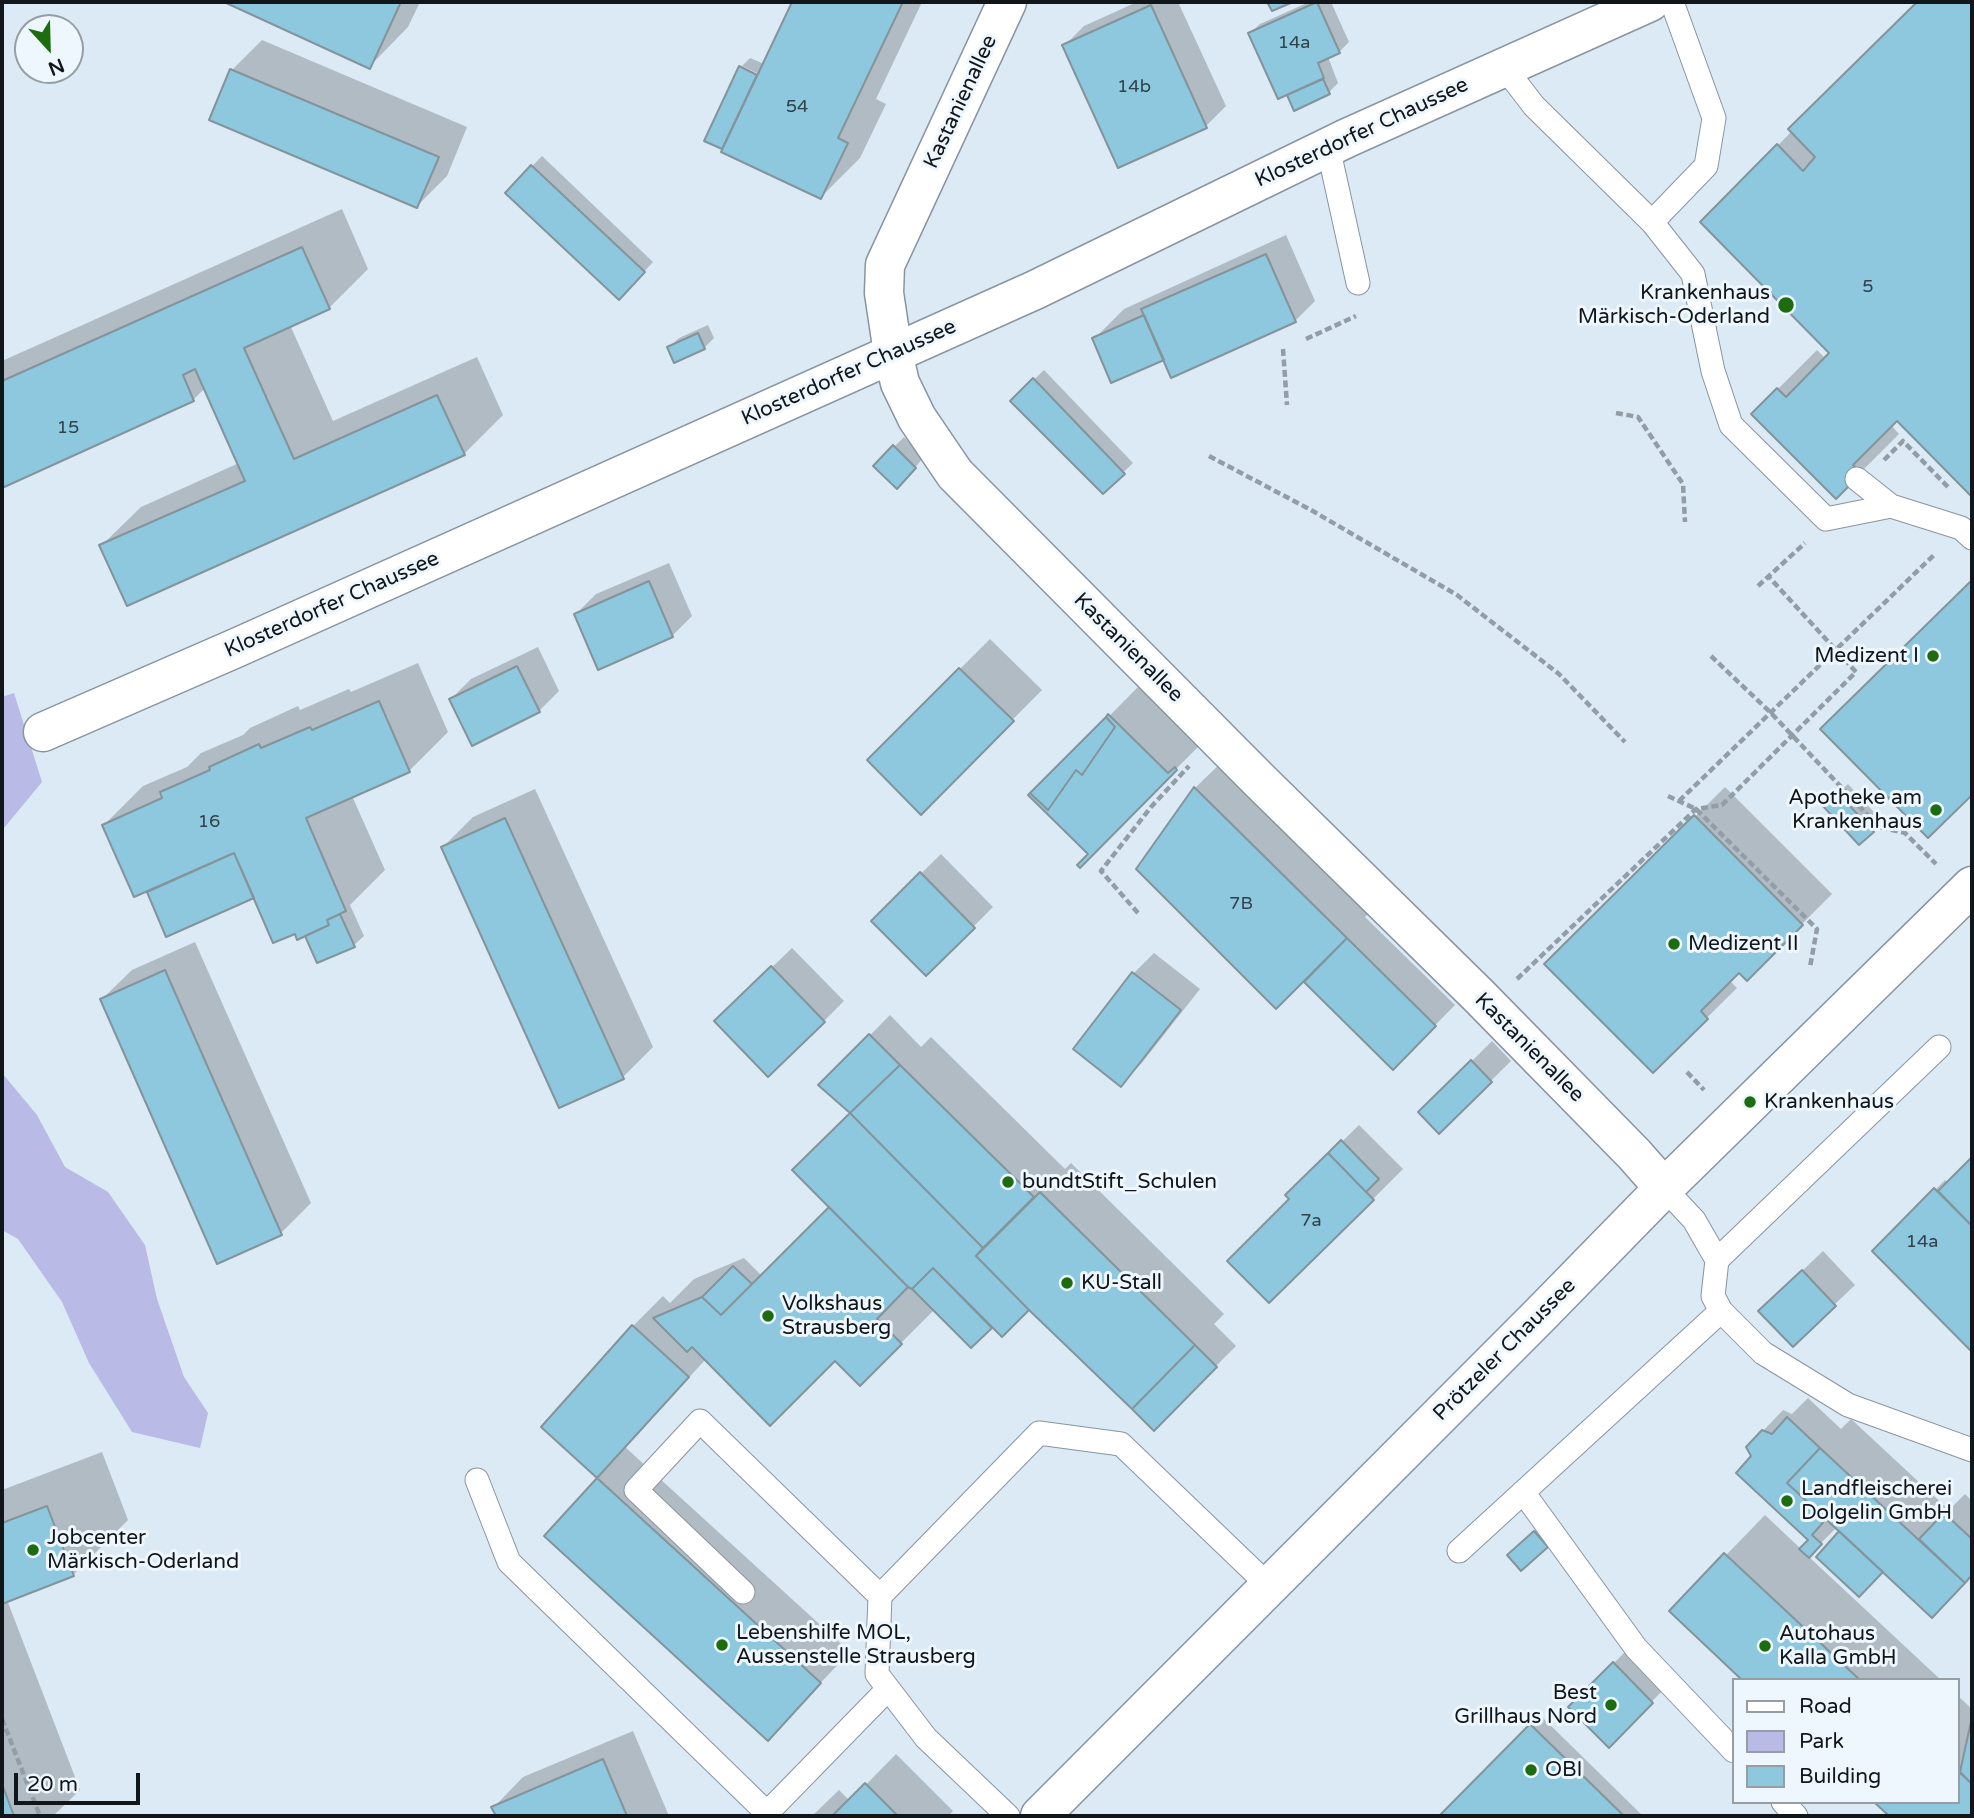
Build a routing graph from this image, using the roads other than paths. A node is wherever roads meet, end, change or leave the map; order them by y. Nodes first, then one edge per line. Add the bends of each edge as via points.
1 (1007, 2) edge
2 (1650, 2) edge
3 (1672, 2) edge
4 (1504, 67) junction
5 (1328, 148) junction
6 (1652, 222) junction
7 (1359, 283) road end
8 (893, 354) junction
9 (1857, 479) dead end
10 (1891, 506) junction
11 (1967, 533) edge
12 (43, 732) dead end
13 (1972, 886) edge
14 (1939, 1047) dead end
15 (1664, 1188) junction
16 (1717, 1260) junction
17 (1721, 1311) junction
18 (1972, 1450) edge
19 (477, 1480) dead end
20 (1523, 1492) junction
21 (1459, 1551) dead end
22 (1269, 1586) junction
23 (743, 1592) dead end
24 (880, 1596) junction
25 (888, 1689) junction
26 (1732, 1749) edge
27 (765, 1815) edge
28 (1008, 1816) edge
29 (1040, 1816) edge

1 - 8 street, Kastanienallee via 885,265 884,293
2 - 4 street, Klosterdorfer Chaussee
3 - 6 lane via 1714,118 1706,166
4 - 5 street, Klosterdorfer Chaussee
4 - 6 lane via 1534,106
5 - 7 lane
5 - 8 street, Klosterdorfer Chaussee
6 - 10 lane via 1693,274 1713,371 1731,425 1826,519
8 - 12 street, Klosterdorfer Chaussee
8 - 15 street, Kastanienallee via 900,383 917,418 955,474 1489,1006
9 - 10 lane
10 - 11 lane
13 - 15 street, Prötzeler Chaussee
14 - 16 lane
15 - 16 lane via 1694,1220
15 - 22 street, Prötzeler Chaussee
16 - 17 lane via 1713,1296
17 - 18 lane via 1763,1353 1848,1405
17 - 20 lane
19 - 27 lane via 509,1562
20 - 21 lane
20 - 26 lane via 1636,1648
22 - 24 lane via 1121,1444 1039,1433
22 - 29 street, Prötzeler Chaussee
23 - 24 lane via 636,1490 700,1421
24 - 25 lane via 877,1674
25 - 27 lane
25 - 28 lane via 926,1738

